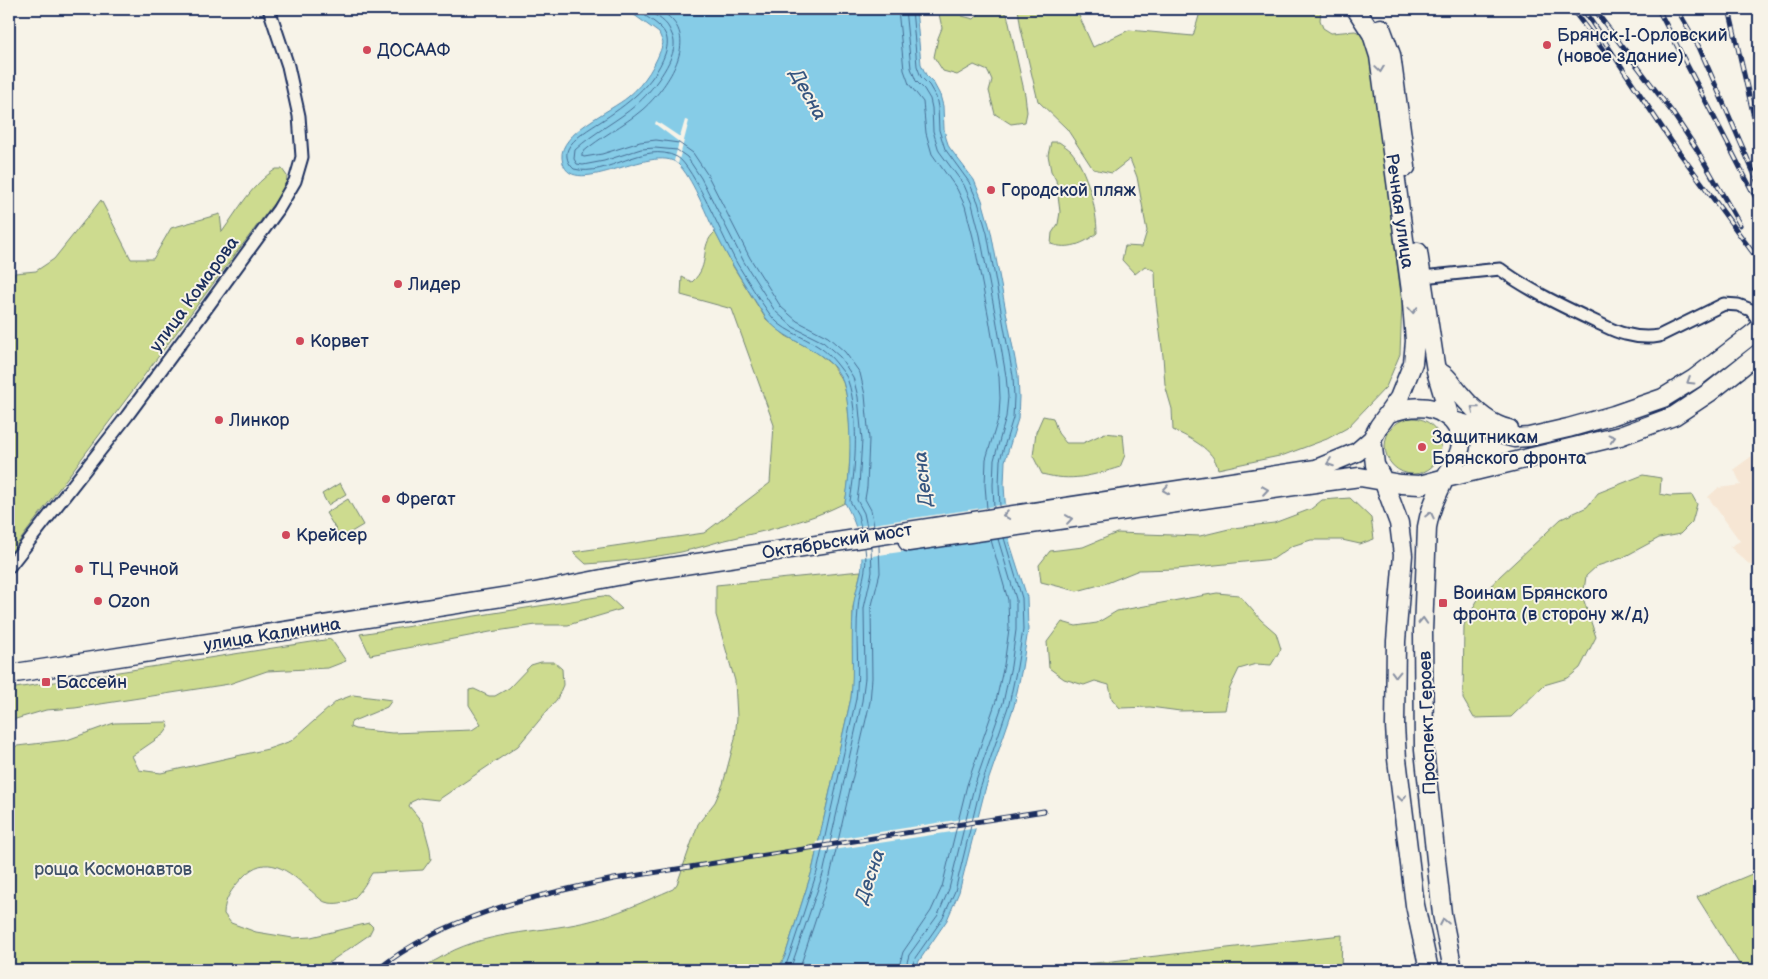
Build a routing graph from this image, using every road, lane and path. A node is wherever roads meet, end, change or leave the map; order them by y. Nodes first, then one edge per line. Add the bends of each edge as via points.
1 (269, 9) edge
2 (1356, 9) edge
3 (1369, 9) edge
4 (1422, 277) junction
5 (1759, 322) edge
6 (1759, 329) edge
7 (1759, 353) edge
8 (1436, 371) junction
9 (1389, 413) junction
10 (1452, 420) junction
11 (1568, 428) junction
12 (1372, 439) junction
13 (1446, 478) junction
14 (1383, 480) junction
15 (1215, 490) junction
16 (9, 567) edge
17 (639, 577) joint
18 (9, 674) edge
19 (1429, 970) edge
20 (1453, 970) edge

1 - 16 street, улица Комарова via 288,66 299,116 302,156 295,182 200,317
2 -> 9 main road, Речная улица via 1372,34 1379,56 1412,300 1413,363 1399,398
3 - 4 main road, Речная улица via 1391,54
4 - 5 street via 1500,269 1562,306 1623,334 1659,336 1724,304 1751,310
4 - 8 main road, Речная улица
6 -> 11 main road via 1694,380 1663,398
13 -> 7 main road via 1550,454 1674,416
8 - 10 main road, Речная улица
11 -> 8 main road via 1555,426 1526,432 1500,426 1468,404 1446,376
9 - 10 main road via 1404,408 1428,407
9 - 12 main road
10 - 11 main road via 1514,438
10 - 13 main road via 1461,444
12 - 14 main road via 1375,465
12 -> 15 main road via 1357,452 1335,462
13 - 14 main road via 1420,485
20 -> 13 main road, Проспект Героев via 1442,914 1424,750 1423,631 1427,527 1430,510
15 -> 14 main road via 1360,477
14 -> 19 main road, Проспект Героев via 1399,523 1402,555 1396,641 1397,759 1415,905
15 - 17 main road, Октябрьский мост
17 - 18 main road, улица Калинина

